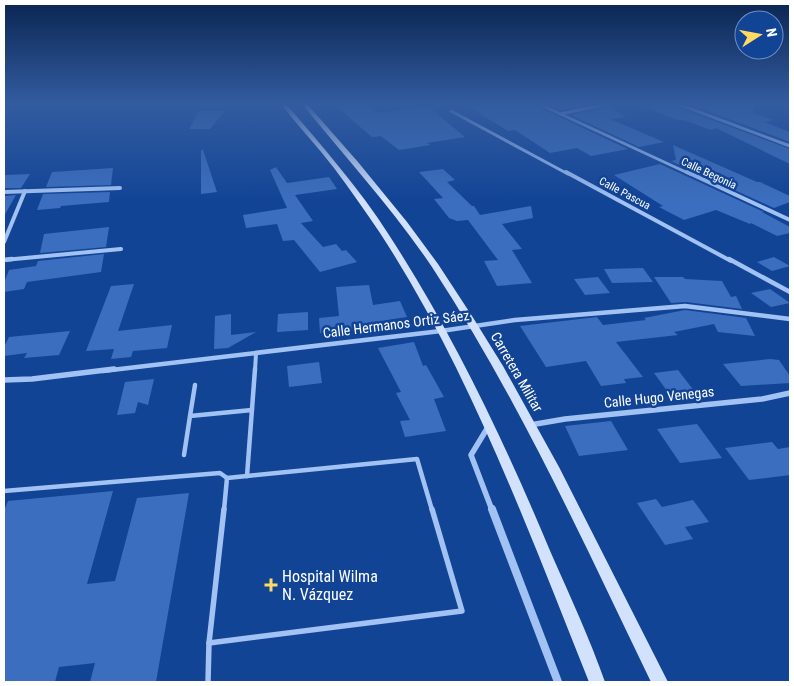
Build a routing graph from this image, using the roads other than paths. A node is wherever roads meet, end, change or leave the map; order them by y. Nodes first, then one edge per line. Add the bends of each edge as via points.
1 (312, 136) edge
2 (332, 136) edge
3 (498, 136) edge
4 (607, 136) edge
5 (763, 136) edge
6 (790, 146) edge
7 (120, 188) dead end
8 (26, 191) junction
9 (4, 192) edge
10 (790, 220) edge
11 (4, 242) edge
12 (121, 248) dead end
13 (4, 260) edge
14 (790, 292) edge
15 (790, 319) edge
16 (473, 326) junction
17 (441, 331) junction
18 (256, 352) junction
19 (4, 380) edge
20 (195, 384) dead end
21 (790, 393) edge
22 (252, 410) junction
23 (190, 416) junction
24 (530, 425) junction
25 (488, 426) junction
26 (184, 455) dead end
27 (247, 476) junction
28 (227, 478) junction
29 (4, 492) edge
30 (210, 643) junction
31 (208, 682) edge
32 (558, 682) edge
33 (598, 682) edge
34 (660, 682) edge

1 - 17 main road via 344,176 407,270
2 - 16 main road, Carretera Militar via 365,173 434,266
3 - 14 street, Calle Pascua
4 - 10 street, Calle Begonia
5 - 6 street
7 - 8 street
8 - 9 street
8 - 11 street
12 - 13 street
15 - 16 street, Calle Hermanos Ortiz Sáez via 685,306
16 - 17 street, Calle Hermanos Ortiz Sáez
16 - 24 main road, Carretera Militar
17 - 18 street, Calle Hermanos Ortiz Sáez
17 - 25 main road
18 - 19 street, Calle Hermanos Ortiz Sáez
18 - 22 lane
20 - 23 lane
21 - 24 street, Calle Hugo Venegas via 762,399
22 - 23 lane
22 - 27 lane
23 - 26 lane
24 - 34 main road, Carretera Militar
25 - 32 street via 471,455
25 - 33 main road via 521,496
27 - 28 lane
27 - 30 lane via 417,459 462,611
28 - 29 lane via 220,473
28 - 30 lane
30 - 31 lane

